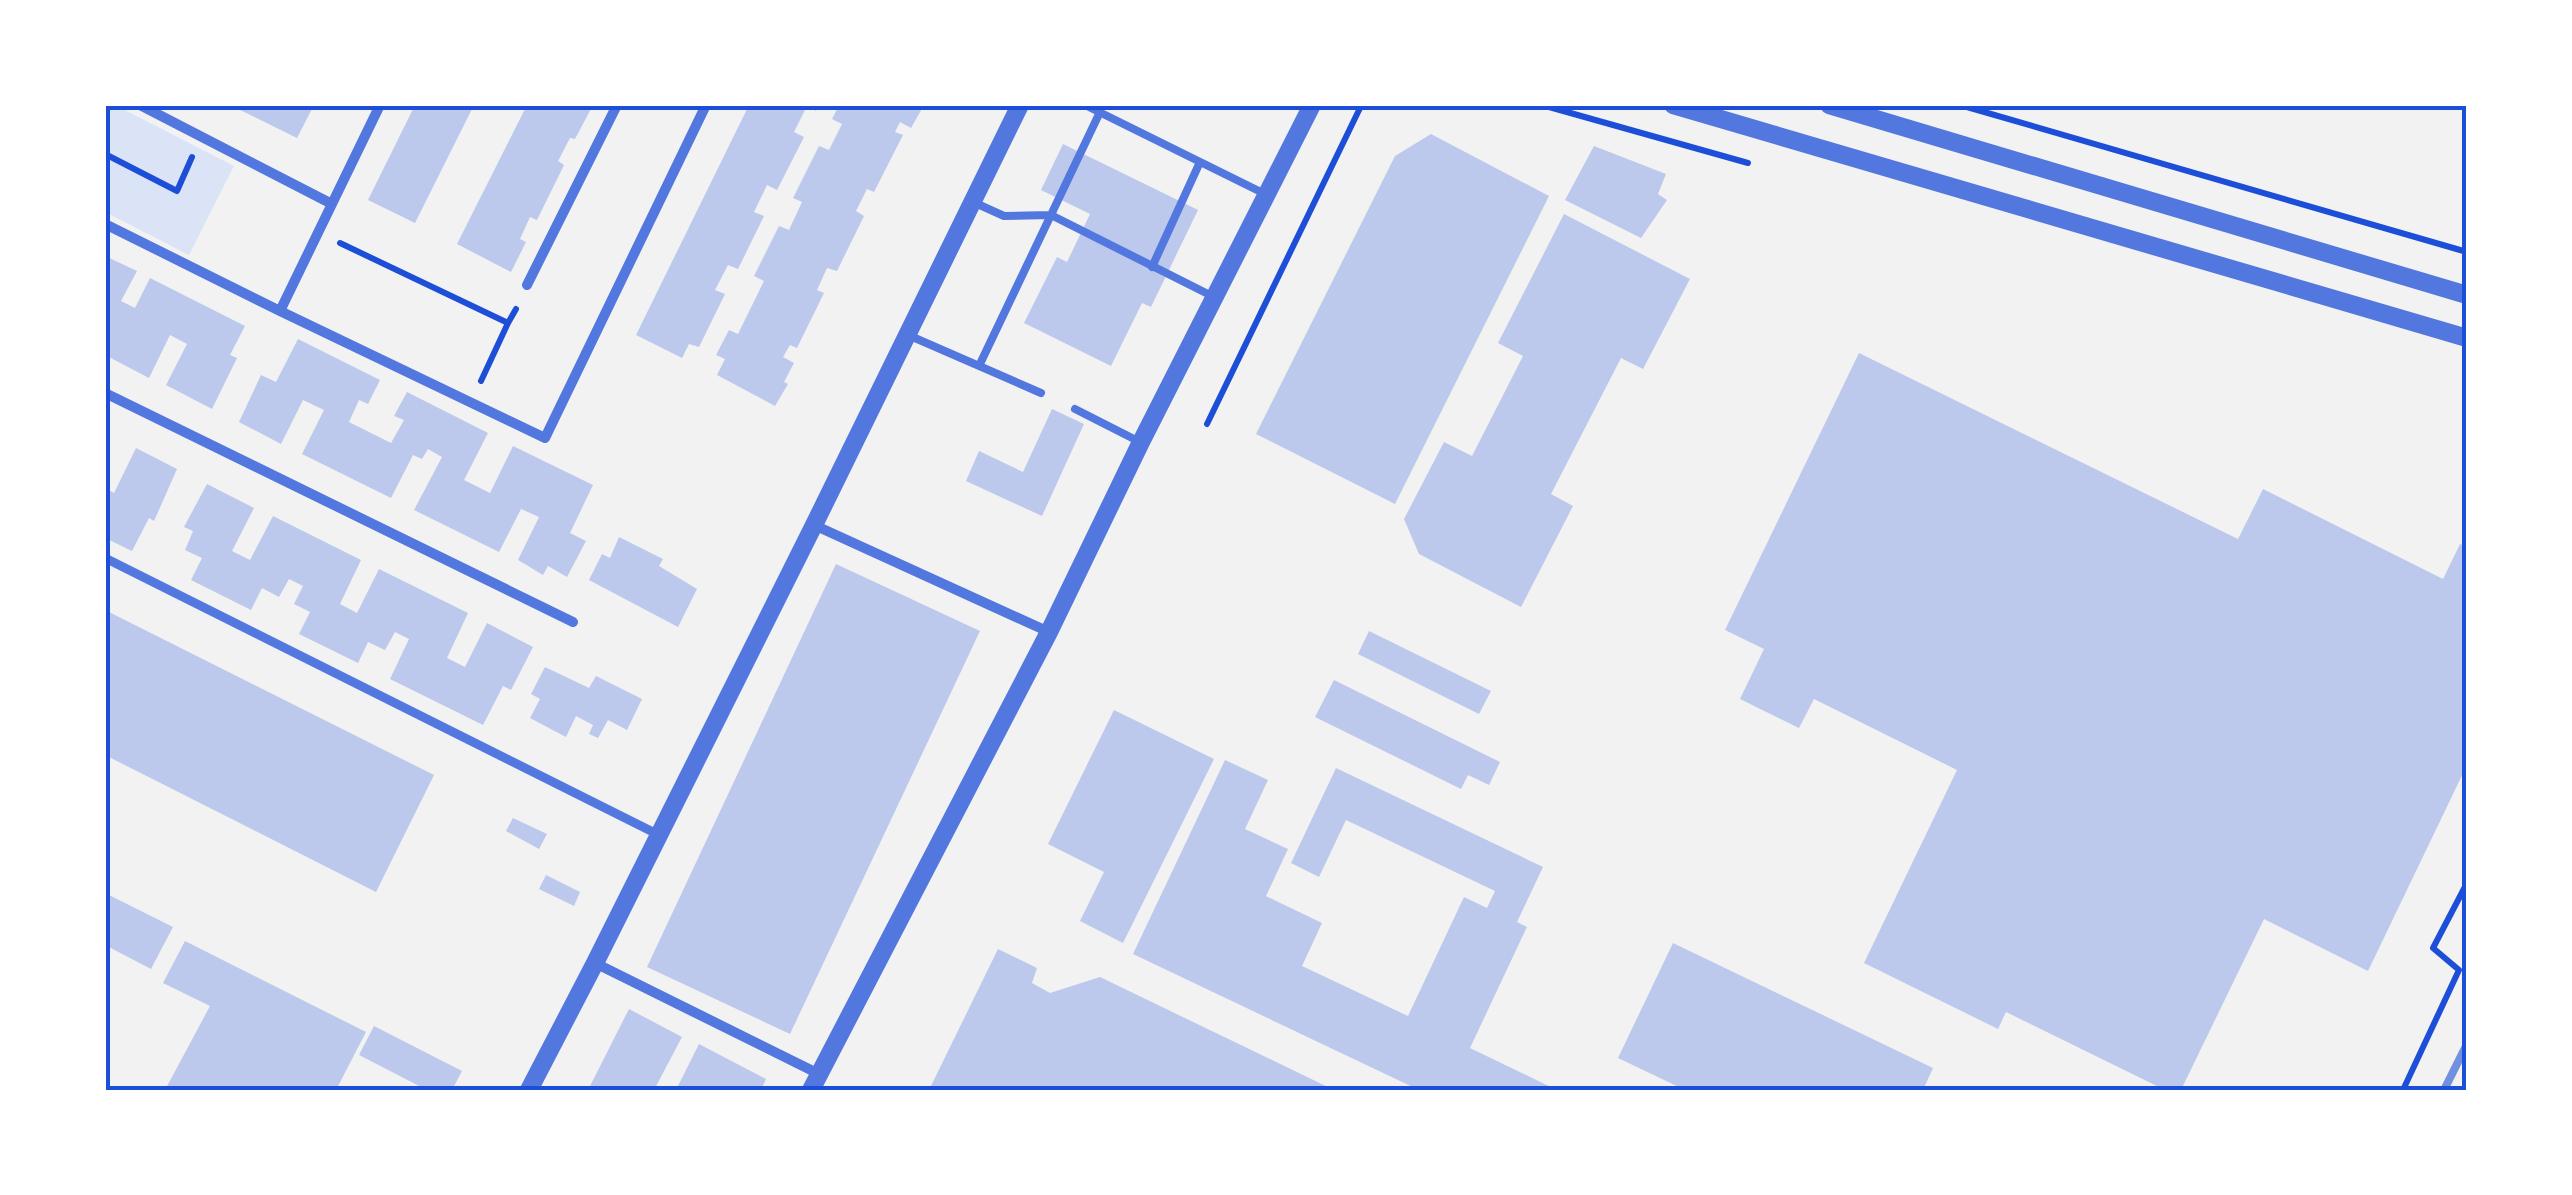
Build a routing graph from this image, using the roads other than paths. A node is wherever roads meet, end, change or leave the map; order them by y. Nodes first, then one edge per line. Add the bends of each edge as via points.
1 (140, 105) edge
2 (380, 105) edge
3 (617, 105) edge
4 (706, 105) edge
5 (1020, 105) edge
6 (1085, 105) edge
7 (1312, 105) edge
8 (1674, 105) edge
9 (1829, 105) edge
10 (1100, 112) junction
11 (1200, 162) junction
12 (1266, 195) junction
13 (974, 202) junction
14 (332, 204) junction
15 (1051, 215) junction
16 (105, 224) edge
17 (1152, 266) junction
18 (527, 285) road end
19 (2467, 295) edge
20 (1214, 297) junction
21 (280, 311) junction
22 (907, 335) junction
23 (2467, 338) edge
24 (979, 366) junction
25 (105, 394) edge
26 (1041, 394) dead end
27 (1075, 409) dead end
28 (1141, 442) junction
29 (814, 525) junction
30 (105, 558) edge
31 (573, 622) dead end
32 (1049, 632) junction
33 (659, 835) junction
34 (595, 963) junction
35 (815, 1082) edge
36 (529, 1090) edge

1 - 14 street
2 - 14 street
3 - 18 street
4 - 21 street via 546,438
5 - 13 street
6 - 10 lane
7 - 12 street
8 - 23 street
9 - 19 street
10 - 11 lane
10 - 15 lane
11 - 12 lane
11 - 17 lane
12 - 20 street
13 - 15 lane via 1004,216
13 - 22 street
14 - 21 street
15 - 17 lane
15 - 24 lane
16 - 21 street
17 - 20 lane
20 - 28 street
22 - 24 lane
22 - 29 street
24 - 26 lane
25 - 31 street
27 - 28 lane
28 - 32 street
29 - 32 street
29 - 33 street
30 - 33 street
32 - 35 street
33 - 34 street
34 - 35 street
34 - 36 street

